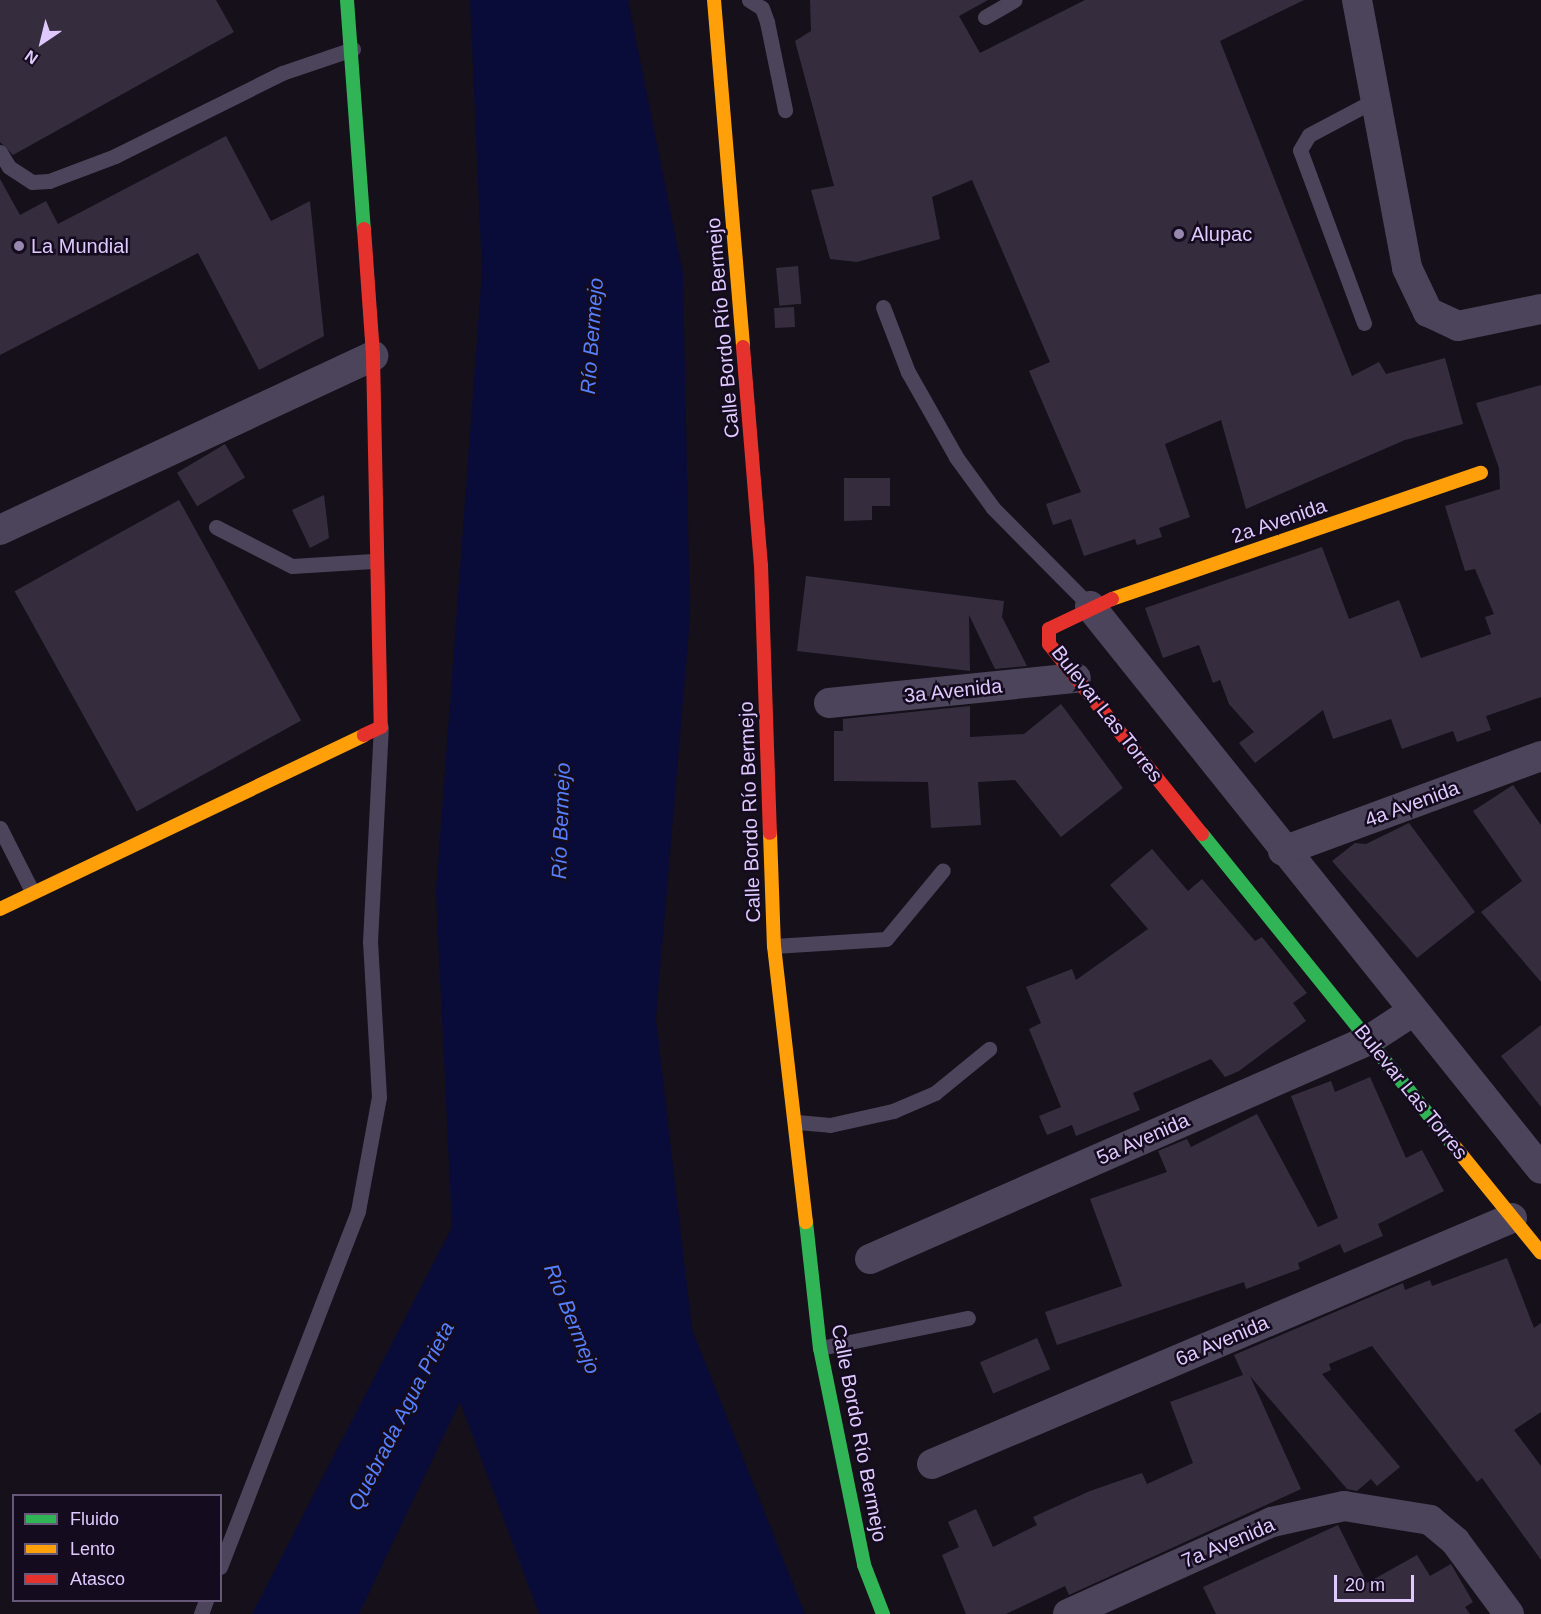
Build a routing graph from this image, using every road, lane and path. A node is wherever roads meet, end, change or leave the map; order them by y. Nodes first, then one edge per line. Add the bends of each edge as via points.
1 (347, 0) edge
2 (732, 0) edge
3 (749, 0) edge
4 (1014, 0) edge
5 (1358, 0) edge
6 (715, 5) edge
7 (985, 17) dead end
8 (353, 49) junction
9 (1377, 99) junction
10 (785, 110) dead end
11 (0, 152) edge
12 (883, 307) dead end
13 (1541, 309) edge
14 (1364, 323) dead end
15 (374, 356) junction
16 (1481, 473) dead end
17 (216, 527) dead end
18 (0, 530) edge
19 (374, 561) junction
20 (1090, 606) junction
21 (1076, 678) junction
22 (829, 703) dead end
23 (381, 727) junction
24 (1541, 756) edge
25 (0, 828) edge
26 (1283, 851) junction
27 (944, 870) dead end
28 (32, 891) junction
29 (0, 909) edge
30 (774, 946) junction
31 (1412, 1012) junction
32 (1369, 1040) junction
33 (989, 1048) dead end
34 (797, 1122) junction
35 (1541, 1169) edge
36 (1512, 1218) junction
37 (1541, 1253) edge
38 (870, 1259) dead end
39 (968, 1318) dead end
40 (820, 1348) junction
41 (932, 1464) dead end
42 (222, 1562) edge
43 (883, 1614) edge
44 (1068, 1614) edge
45 (1509, 1614) edge

1 - 8 street
2 - 6 lane
3 - 10 lane via 762,8 767,22
4 - 7 lane
5 - 9 street
6 - 30 street, Calle Bordo Río Bermejo via 761,565
8 - 11 lane via 282,73 115,156 49,181 32,182 9,167
8 - 15 street
9 - 13 street via 1407,267 1428,312 1458,326
9 - 14 lane via 1309,135 1300,150
12 - 20 lane via 908,372 956,457 993,508
15 - 18 street
15 - 19 street
16 - 20 street, 2a Avenida
17 - 19 lane via 292,566
19 - 23 street
20 - 21 street, Bulevar Las Torres via 1049,629 1049,644
20 - 26 street
21 - 22 street, 3a Avenida
21 - 32 street, Bulevar Las Torres
23 - 28 street
23 - 42 lane via 370,942 379,1097 358,1211
24 - 26 street, 4a Avenida
25 - 28 lane
26 - 31 street
27 - 30 lane via 886,939
28 - 29 street
30 - 34 street, Calle Bordo Río Bermejo
31 - 32 street, 5a Avenida
31 - 35 street
32 - 36 street, Bulevar Las Torres
32 - 38 street, 5a Avenida
33 - 34 lane via 935,1093 893,1111 830,1125
34 - 40 street, Calle Bordo Río Bermejo
36 - 37 street, Bulevar Las Torres
36 - 41 street, 6a Avenida
39 - 40 lane
40 - 43 street, Calle Bordo Río Bermejo via 864,1565
44 - 45 street, 7a Avenida via 1272,1522 1344,1506 1431,1520 1455,1541

